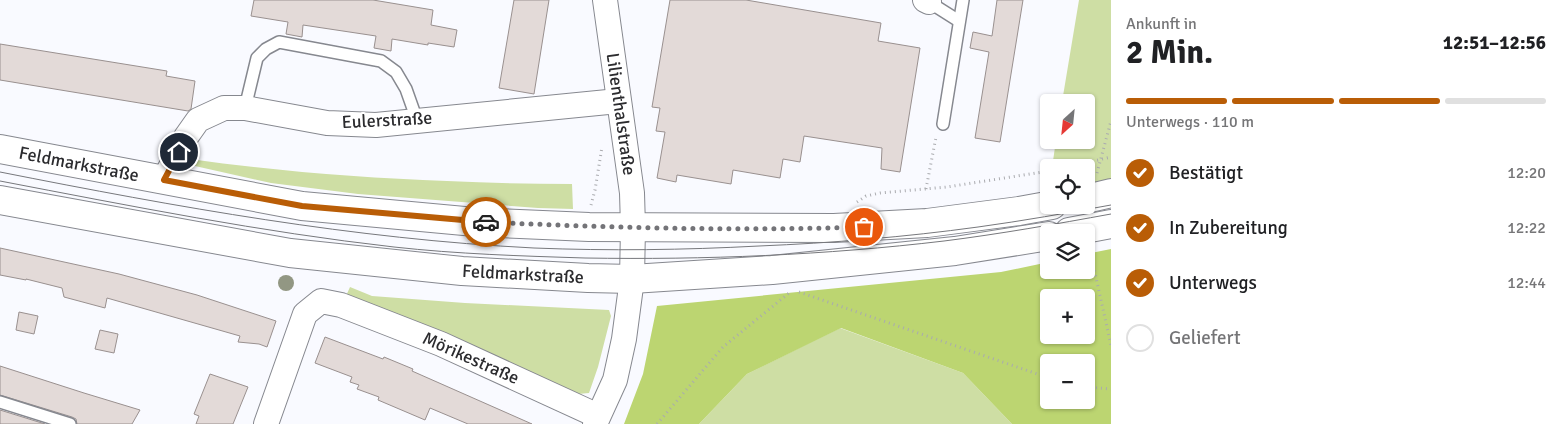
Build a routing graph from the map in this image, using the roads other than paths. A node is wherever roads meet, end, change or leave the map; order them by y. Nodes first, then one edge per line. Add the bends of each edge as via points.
1 (605, 0) edge
2 (963, 0) edge
3 (928, 1) edge
4 (959, 20) junction
5 (618, 101) junction
6 (245, 108) junction
7 (418, 120) junction
8 (943, 124) road end
9 (0, 149) edge
10 (164, 180) junction
11 (0, 200) edge
12 (1040, 207) edge
13 (633, 227) junction
14 (1040, 237) edge
15 (632, 279) junction
16 (0, 402) edge
17 (597, 420) edge
18 (70, 424) edge
19 (266, 424) edge

1 - 5 street, Lilienthalstraße
2 - 4 lane
3 - 4 lane
4 - 8 lane
5 - 7 street, Eulerstraße
5 - 13 street, Lilienthalstraße via 632,193
6 - 7 street, Eulerstraße via 327,123 376,125
6 - 7 lane via 257,58 279,42 381,61 396,72
6 - 10 street, Eulerstraße via 224,108 198,120
9 - 10 main road, Feldmarkstraße
10 - 13 main road, Feldmarkstraße via 302,206 475,222
11 - 15 main road, Feldmarkstraße via 309,255 462,271
12 - 13 main road, Feldmarkstraße via 880,226
13 - 15 street, Lilienthalstraße
14 - 15 main road, Feldmarkstraße via 955,251 772,270
15 - 17 street, Lilienthalstraße via 615,380
16 - 18 lane
17 - 19 street, Mörikestraße via 441,344 341,305 321,301 305,314

